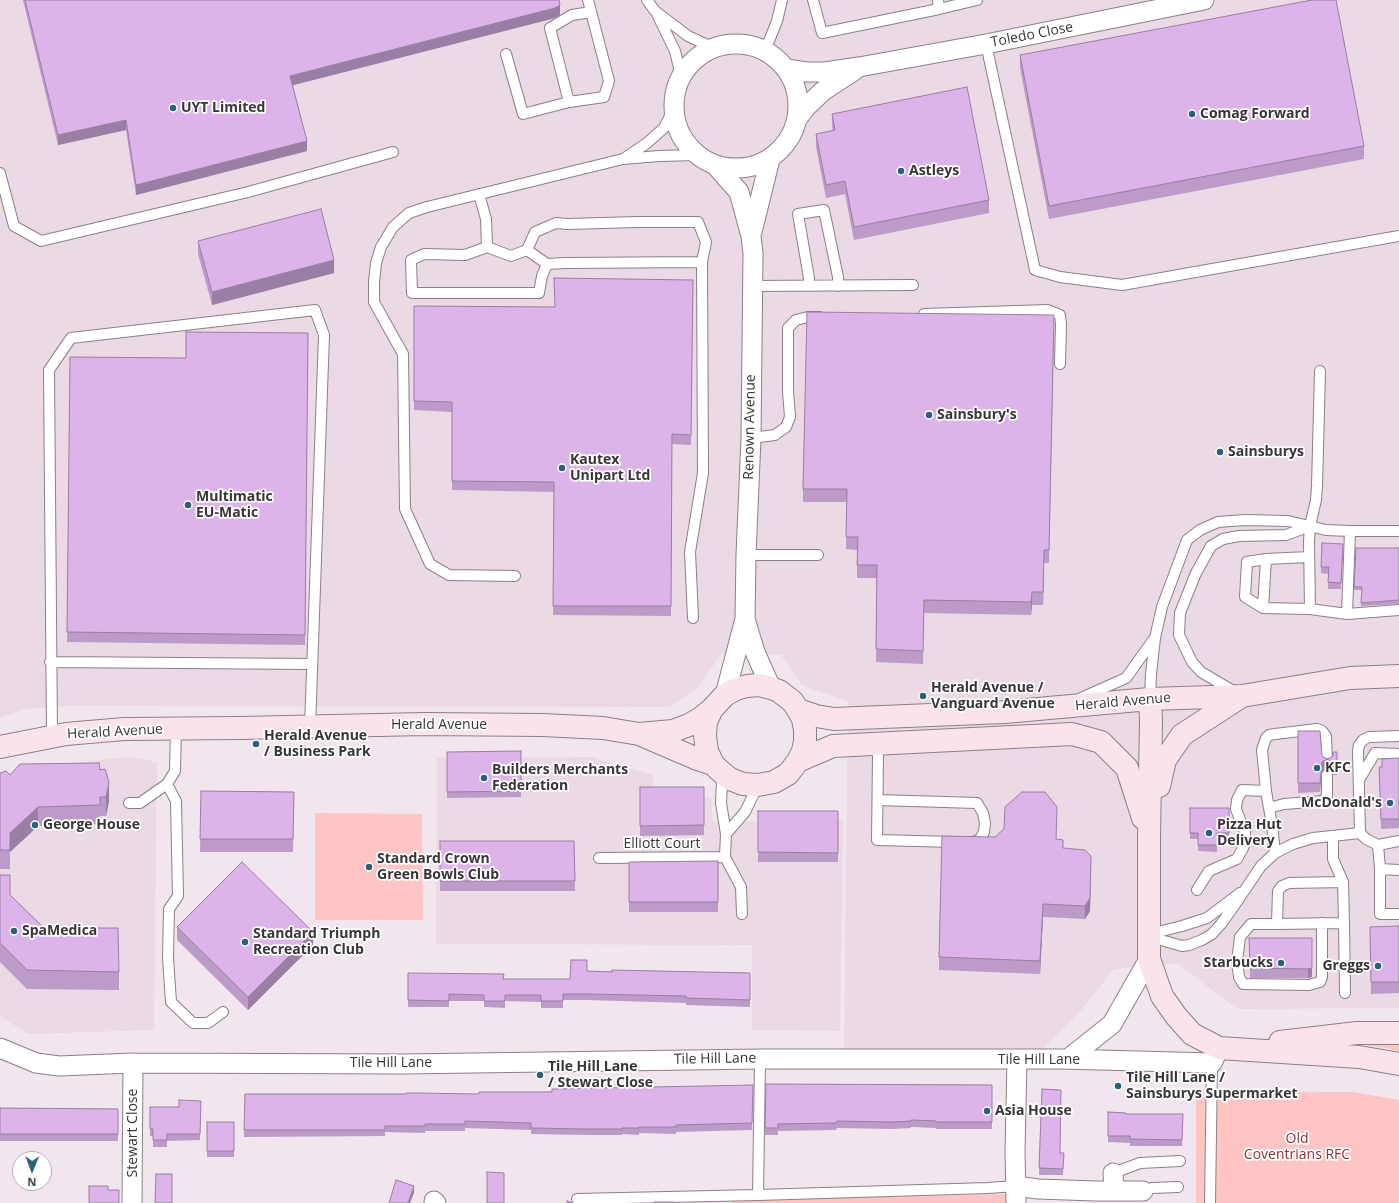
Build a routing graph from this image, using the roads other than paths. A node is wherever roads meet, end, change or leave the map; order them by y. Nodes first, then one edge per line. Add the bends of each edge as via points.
1 (588, 0) edge
2 (647, 0) edge
3 (782, 0) edge
4 (813, 0) edge
5 (977, 0) edge
6 (1193, 1) edge
7 (938, 4) edge
8 (655, 11) junction
9 (591, 12) junction
10 (986, 44) junction
11 (714, 48) junction
12 (765, 51) junction
13 (506, 54) dead end
14 (859, 67) junction
15 (786, 69) junction
16 (682, 76) junction
17 (569, 102) junction
18 (674, 108) junction
19 (797, 120) junction
20 (393, 152) dead end
21 (698, 156) junction
22 (623, 159) junction
23 (770, 159) junction
24 (716, 166) junction
25 (0, 174) edge
26 (479, 194) junction
27 (752, 236) junction
28 (1399, 236) edge
29 (487, 247) junction
30 (527, 250) junction
31 (702, 262) junction
32 (547, 264) junction
33 (913, 285) dead end
34 (753, 286) junction
35 (808, 286) junction
36 (838, 286) junction
37 (912, 314) edge
38 (832, 316) edge
39 (1060, 364) dead end
40 (1320, 371) dead end
41 (751, 438) junction
42 (1310, 526) junction
43 (1350, 531) junction
44 (1399, 531) edge
45 (746, 555) junction
46 (818, 555) dead end
47 (1309, 557) junction
48 (1266, 559) junction
49 (515, 576) dead end
50 (1263, 608) junction
51 (1310, 609) junction
52 (1399, 610) edge
53 (1347, 614) junction
54 (693, 618) dead end
55 (746, 619) junction
56 (1155, 638) junction
57 (50, 662) junction
58 (312, 664) junction
59 (1399, 666) edge
60 (1399, 676) edge
61 (1350, 678) junction
62 (771, 688) junction
63 (1242, 696) junction
64 (1150, 699) junction
65 (719, 702) junction
66 (1059, 708) junction
67 (798, 710) junction
68 (310, 727) junction
69 (176, 729) junction
70 (639, 734) junction
71 (52, 736) junction
72 (1399, 736) edge
73 (876, 744) junction
74 (0, 747) edge
75 (1399, 754) edge
76 (798, 761) junction
77 (1327, 762) dead end
78 (716, 767) junction
79 (1327, 775) dead end
80 (1359, 780) junction
81 (167, 784) junction
82 (758, 785) junction
83 (1266, 791) junction
84 (878, 800) junction
85 (130, 804) dead end
86 (1269, 808) junction
87 (1360, 833) junction
88 (726, 834) junction
89 (1149, 836) junction
90 (1333, 836) junction
91 (1399, 841) edge
92 (1378, 845) junction
93 (1275, 853) junction
94 (725, 857) junction
95 (599, 858) dead end
96 (1380, 869) junction
97 (1399, 870) edge
98 (1343, 882) junction
99 (1246, 888) junction
100 (1197, 890) dead end
101 (742, 914) dead end
102 (1399, 914) edge
103 (1322, 923) junction
104 (1344, 923) junction
105 (1277, 924) junction
106 (1150, 935) junction
107 (1149, 959) junction
108 (1345, 993) dead end
109 (223, 1012) dead end
110 (1399, 1033) edge
111 (0, 1048) edge
112 (1215, 1055) junction
113 (760, 1059) junction
114 (1068, 1059) junction
115 (1017, 1060) junction
116 (133, 1063) junction
117 (1399, 1064) edge
118 (1180, 1161) dead end
119 (1114, 1182) junction
120 (1178, 1187) dead end
121 (1143, 1191) joint
122 (758, 1195) junction
123 (1016, 1195) edge
124 (577, 1198) dead end
125 (132, 1203) edge
126 (1210, 1203) edge

1 - 9 lane
2 - 8 lane
3 - 12 lane
4 - 7 lane via 822,33
5 - 7 lane
6 - 10 street, Toledo Close
8 - 11 lane via 688,36
8 - 16 lane via 675,51
9 - 17 lane via 572,15 550,28
9 - 17 lane via 609,81 604,97
10 - 14 street, Toledo Close
10 - 28 lane via 1035,270 1060,277 1122,285
11 - 12 street via 731,44 748,45
11 - 16 street via 701,54
12 - 15 street
13 - 17 lane via 523,114
14 - 15 street, Toledo Close via 807,72
14 - 19 street, Toledo Close via 823,91
15 - 19 street via 795,85 799,102
16 - 18 street via 675,91
18 - 21 street via 676,126 685,142
18 - 22 lane via 664,128
19 - 23 street via 789,140
20 - 25 lane via 248,192 41,241 14,226
21 - 22 lane
21 - 24 street
22 - 26 lane
23 - 24 street via 753,166 734,169
23 - 27 street, Renown Avenue
24 - 27 street, Renown Avenue via 739,192
26 - 29 lane via 486,219
26 - 49 lane via 409,213 393,227 381,247 376,263 374,302 403,354 405,509 430,564 449,575
27 - 34 street, Renown Avenue
29 - 30 lane via 511,256
29 - 32 lane via 465,255 424,254 411,260 412,293 539,293
30 - 31 lane via 535,232 556,223 698,222 706,242
30 - 32 lane
31 - 32 lane
31 - 54 lane via 703,473 690,552
33 - 36 lane
34 - 35 lane
34 - 41 street, Renown Avenue
35 - 36 lane
35 - 36 lane via 809,278 798,214 824,210
37 - 39 lane via 1048,310 1060,315
38 - 41 lane via 796,320 788,328 790,417 786,427 776,435
40 - 42 lane via 1318,486
41 - 45 street, Renown Avenue
42 - 43 lane
42 - 47 lane
42 - 56 lane via 1288,521 1246,520 1218,522 1200,530 1187,540 1162,607
42 - 63 lane via 1286,535 1223,539 1211,546 1196,573 1180,613 1179,635 1192,662 1201,672
43 - 44 lane
43 - 53 lane
45 - 46 lane
45 - 55 street, Renown Avenue
47 - 48 lane
47 - 51 lane
48 - 50 lane
48 - 50 lane via 1247,562 1245,597
50 - 51 lane
51 - 53 lane
52 - 53 lane
55 - 62 street, Renown Avenue
55 - 65 street, Renown Avenue
56 - 64 lane via 1150,674
56 - 66 lane via 1126,678
57 - 58 lane
57 - 58 lane via 48,370 71,338 315,310 324,335
57 - 71 lane
58 - 68 lane
59 - 61 main road
60 - 61 main road, Herald Avenue
61 - 63 main road, Herald Avenue
62 - 65 main road, Herald Avenue via 747,686 736,689
62 - 67 main road, Herald Avenue via 787,696
63 - 64 main road, Herald Avenue
63 - 89 main road via 1182,735 1165,760
64 - 66 main road, Herald Avenue
64 - 89 main road
65 - 70 main road, Herald Avenue via 689,725 673,731
65 - 78 main road via 706,722 705,736 707,751
66 - 67 main road, Herald Avenue via 834,719
67 - 76 main road, Herald Avenue via 805,730 803,751
68 - 69 main road, Herald Avenue
68 - 70 main road, Herald Avenue via 424,724 543,725 603,728
69 - 71 main road, Herald Avenue via 124,729
69 - 81 lane via 175,771
70 - 78 main road, Herald Avenue
71 - 74 main road, Herald Avenue
72 - 80 lane via 1369,737 1363,740 1358,751
73 - 76 main road, Herald Avenue via 833,746
73 - 84 lane
73 - 89 main road, Herald Avenue via 1072,734 1101,742 1127,768
75 - 80 lane via 1375,753
76 - 82 main road, Herald Avenue via 788,774 774,782
77 - 83 lane via 1326,736 1322,731 1317,729 1268,735 1263,742 1262,750
78 - 82 main road, Herald Avenue via 730,779 743,784
78 - 88 lane via 722,783 721,803
79 - 86 lane via 1328,796 1323,801 1284,804
80 - 87 lane
81 - 85 lane via 140,803
81 - 109 lane via 176,801 178,896 169,909 168,958 171,1002 193,1023 208,1023
82 - 88 lane via 745,812
83 - 86 lane
83 - 100 lane via 1242,790 1236,809 1246,833 1243,848 1237,859 1209,871
84 - 84 lane via 977,804 983,813 984,832 980,839 970,843 877,840
86 - 93 lane
87 - 90 lane
87 - 92 lane
88 - 94 lane
89 - 106 main road
90 - 93 lane via 1312,838
90 - 98 lane via 1333,859
91 - 92 lane
92 - 96 lane
93 - 99 lane via 1261,866
94 - 95 lane, Elliott Court
94 - 101 lane via 742,886
96 - 97 lane
96 - 102 lane via 1380,914
98 - 104 lane
98 - 105 lane via 1289,883 1282,886 1278,891
99 - 106 lane via 1207,918
99 - 106 lane via 1221,924 1202,940 1189,946 1182,946
103 - 104 lane
103 - 105 lane
103 - 105 lane via 1320,982 1310,985 1243,984 1239,977 1237,962 1240,937 1251,924
104 - 108 lane
106 - 107 main road
107 - 112 main road via 1162,996 1192,1034
107 - 114 street via 1112,1024
110 - 112 main road via 1357,1033
111 - 116 street, Tile Hill Lane via 36,1063 59,1066
112 - 114 street, Tile Hill Lane
112 - 117 main road, Tile Hill Lane via 1359,1057
112 - 126 lane
113 - 115 street, Tile Hill Lane
113 - 116 street, Tile Hill Lane via 418,1064
113 - 122 lane
114 - 115 street, Tile Hill Lane
115 - 123 street
116 - 125 street, Stewart Close
118 - 119 lane via 1140,1163
119 - 121 street
119 - 123 street via 1038,1189
120 - 121 lane
122 - 123 lane via 988,1188
122 - 124 lane

